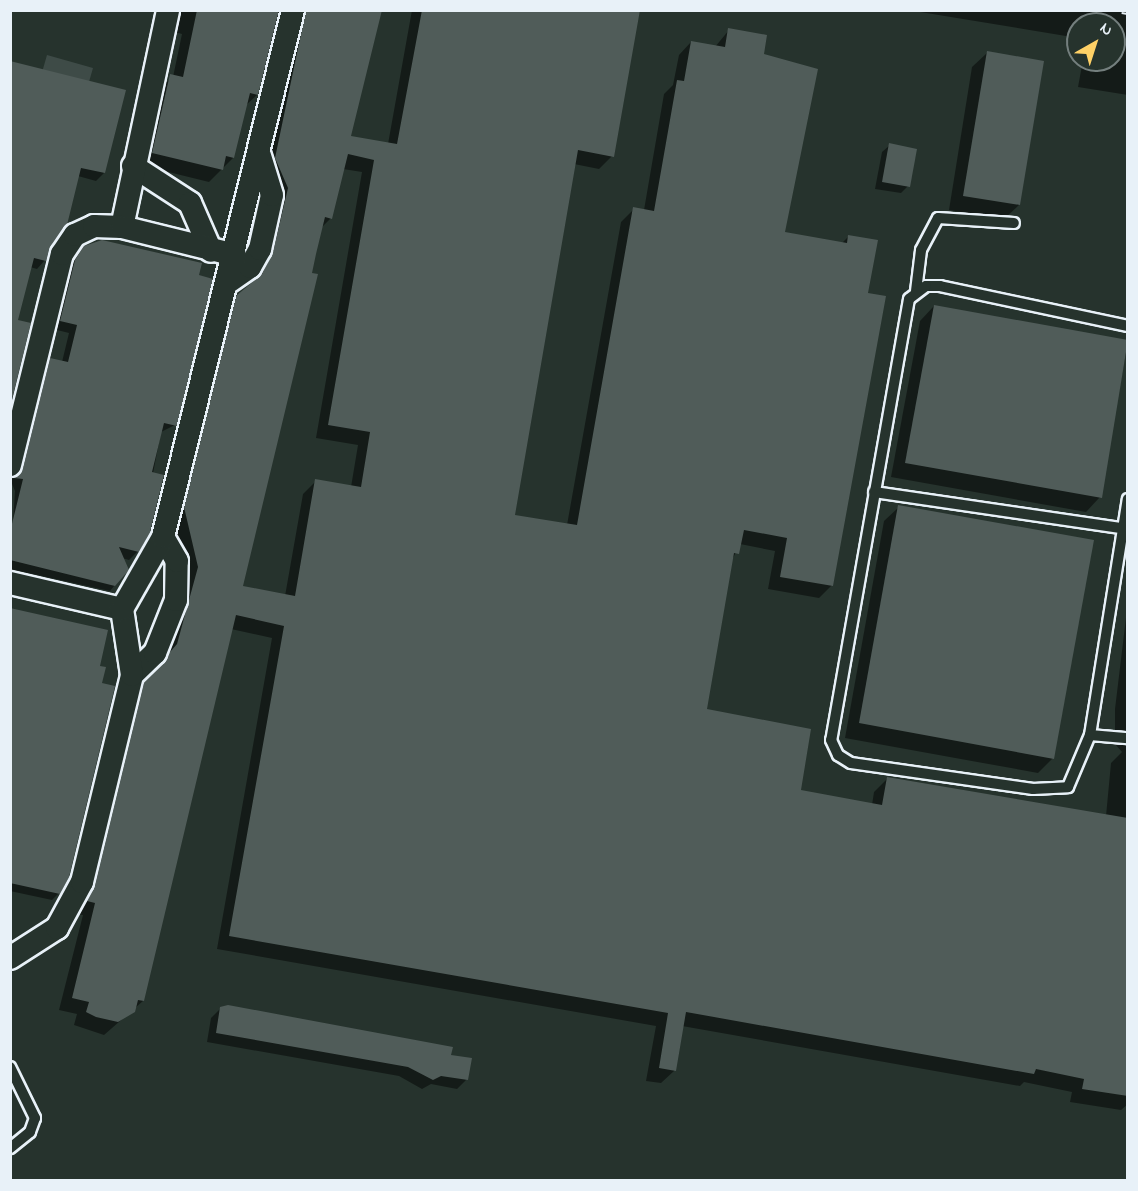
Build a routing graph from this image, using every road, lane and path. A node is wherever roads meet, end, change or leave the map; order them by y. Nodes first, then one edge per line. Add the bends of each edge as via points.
1 (168, 10) edge
2 (293, 10) edge
3 (260, 156) junction
4 (133, 166) junction
5 (1014, 223) dead end
6 (122, 227) junction
7 (211, 251) junction
8 (235, 255) junction
9 (227, 283) junction
10 (916, 291) junction
11 (1128, 326) edge
12 (10, 465) edge
13 (874, 492) junction
14 (1128, 500) edge
15 (1122, 528) junction
16 (163, 537) junction
17 (10, 583) edge
18 (122, 609) junction
19 (132, 675) junction
20 (1090, 735) junction
21 (1128, 738) edge
22 (10, 958) edge
23 (10, 1067) edge
24 (10, 1148) edge

1 - 4 street
2 - 3 street
3 - 8 street
3 - 9 street via 272,195 260,249 250,267
4 - 6 street
4 - 7 street via 190,203
5 - 10 lane via 938,218 921,250
6 - 7 street
6 - 12 street via 85,229 62,254
7 - 8 street
8 - 9 street
9 - 16 street
10 - 11 lane via 940,286
10 - 13 lane via 909,299
13 - 15 lane
13 - 20 lane via 831,740 838,755 851,764 1057,791 1075,778
14 - 15 lane
15 - 20 lane
16 - 18 street
16 - 19 street via 177,561 176,600 155,653
17 - 18 street
18 - 19 street
19 - 22 street via 69,915
20 - 21 lane
23 - 24 lane via 35,1118 30,1132

